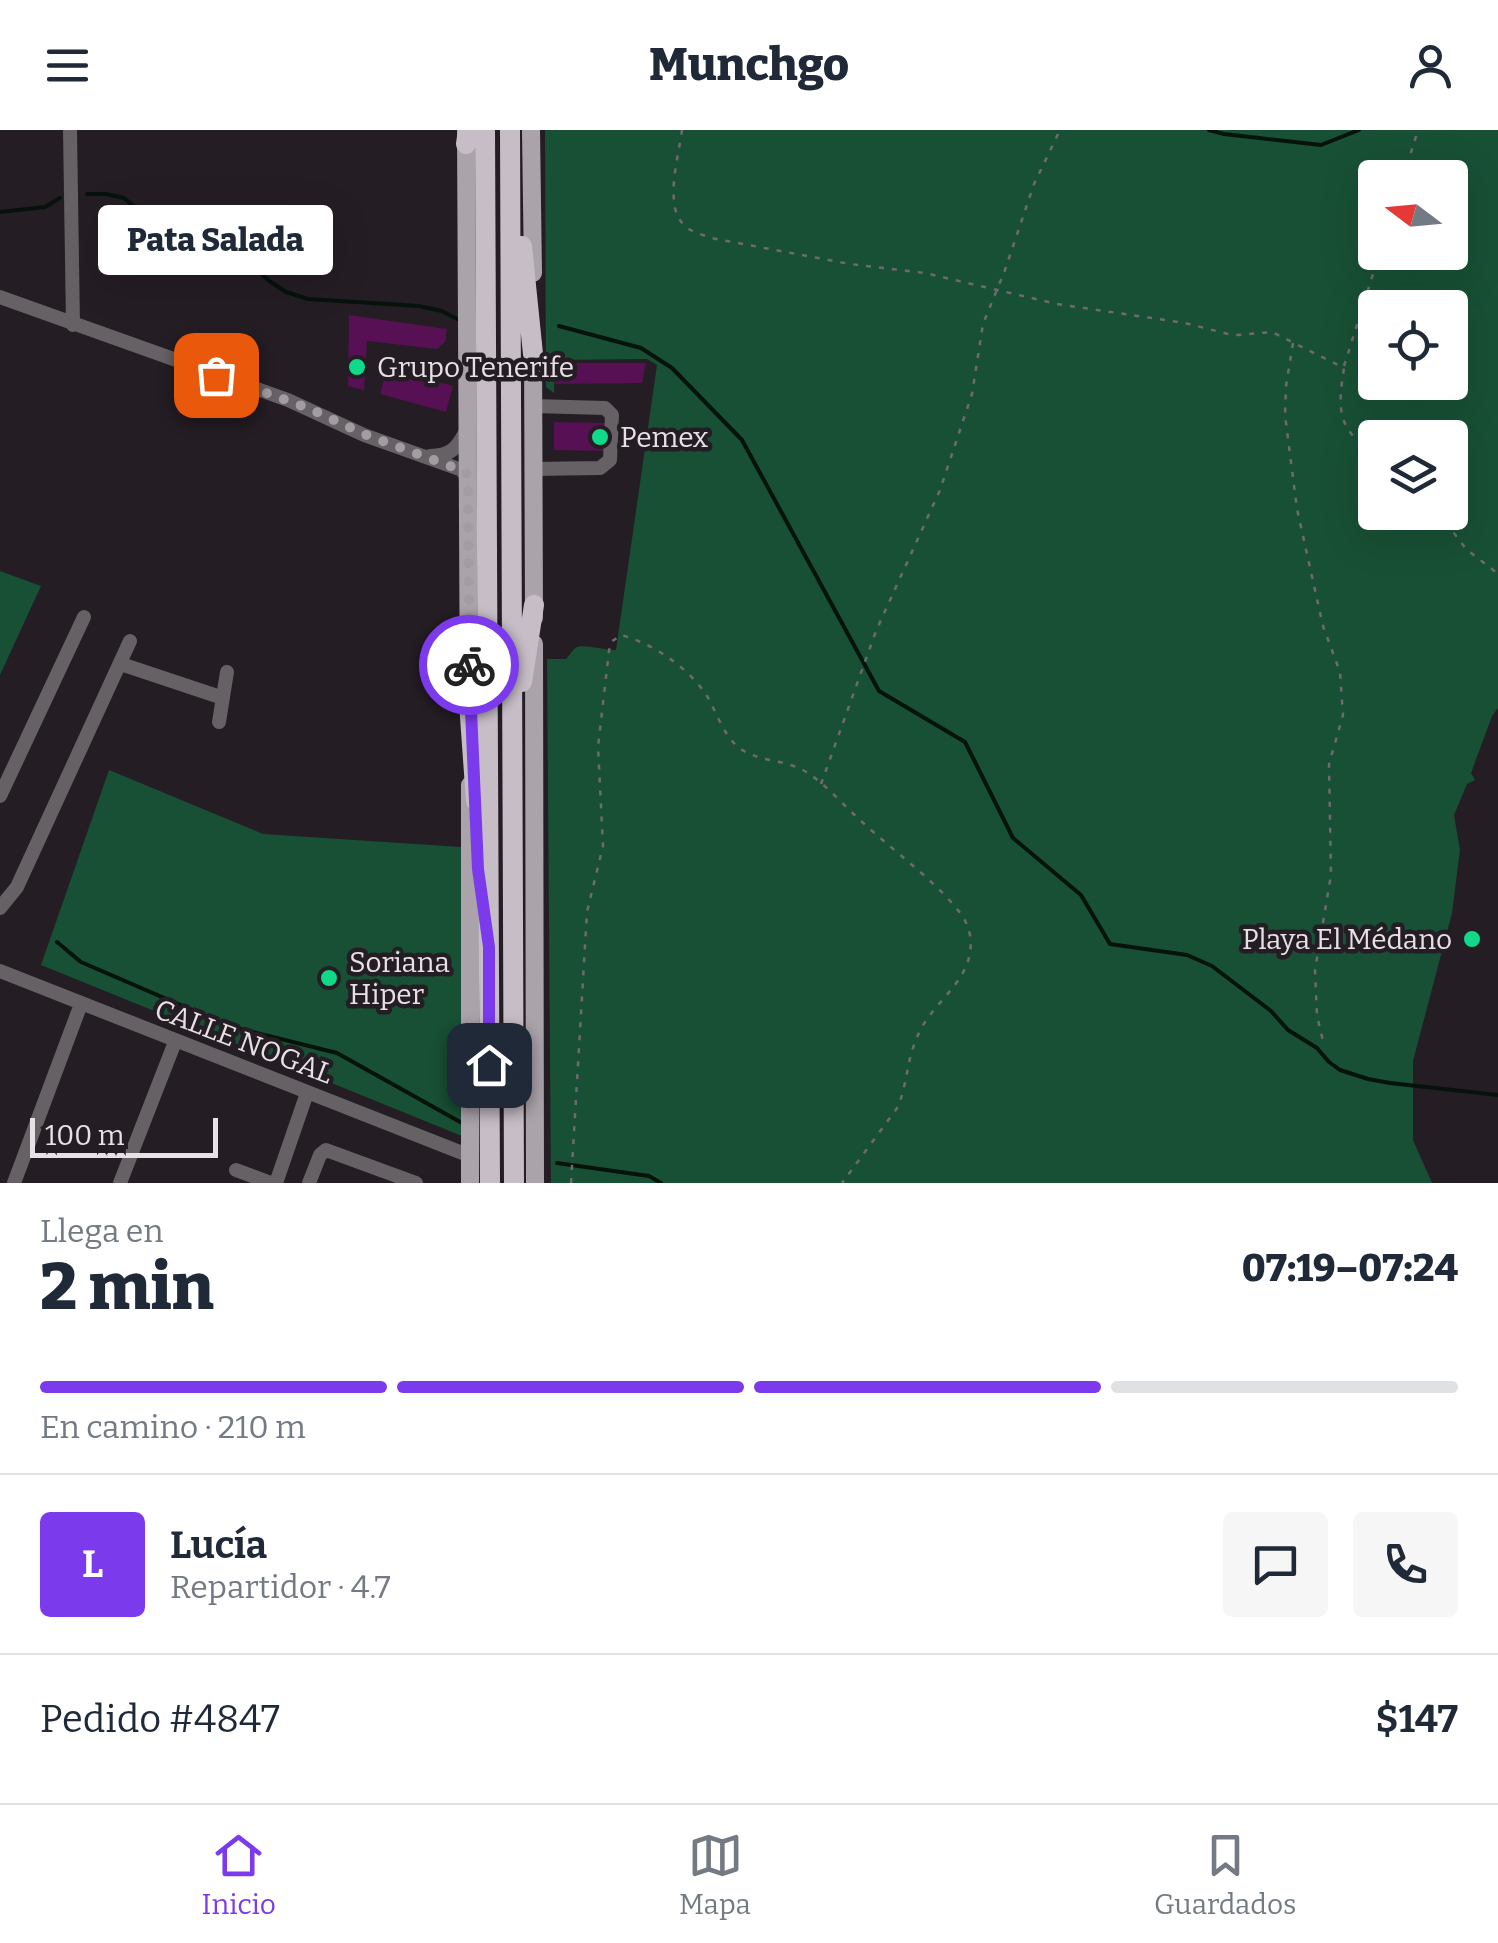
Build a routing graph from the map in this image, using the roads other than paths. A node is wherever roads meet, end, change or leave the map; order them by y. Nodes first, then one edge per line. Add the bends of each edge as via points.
1 (70, 130) edge
2 (485, 130) edge
3 (510, 130) edge
4 (531, 130) edge
5 (467, 135) edge
6 (0, 297) edge
7 (73, 324) junction
8 (533, 354) junction
9 (533, 406) junction
10 (468, 428) junction
11 (420, 454) junction
12 (533, 469) junction
13 (468, 479) junction
14 (534, 605) junction
15 (84, 617) dead end
16 (130, 641) dead end
17 (121, 664) junction
18 (227, 672) dead end
19 (223, 698) junction
20 (470, 703) junction
21 (219, 722) dead end
22 (512, 773) junction
23 (0, 796) edge
24 (0, 908) edge
25 (489, 947) junction
26 (0, 971) edge
27 (81, 1004) junction
28 (175, 1042) junction
29 (308, 1093) junction
30 (470, 1156) junction
31 (236, 1170) dead end
32 (14, 1183) edge
33 (120, 1183) edge
34 (274, 1183) edge
35 (310, 1183) edge
36 (416, 1183) edge
37 (470, 1183) edge
38 (490, 1183) edge
39 (514, 1183) edge
40 (535, 1183) edge

1 - 7 street
2 - 25 highway
3 - 8 highway
3 - 22 highway
4 - 8 main road
5 - 10 main road
6 - 7 street
7 - 11 street
8 - 9 main road
9 - 12 main road
9 - 12 street via 605,408 612,415 612,450 600,468
10 - 11 street via 453,452
10 - 13 main road
11 - 13 street via 462,470
12 - 14 main road
13 - 20 main road
14 - 22 highway
14 - 40 main road
15 - 23 street
16 - 17 street
17 - 19 street
17 - 24 street via 16,887
18 - 19 street
19 - 21 street
20 - 25 highway
20 - 30 main road
22 - 39 highway
25 - 38 highway
26 - 27 street, CALLE NOGAL
27 - 28 street, CALLE NOGAL
27 - 32 street
28 - 29 street, CALLE NOGAL
28 - 33 street
29 - 30 street, CALLE NOGAL
29 - 34 street
30 - 37 main road
31 - 34 street
35 - 36 street via 326,1150

